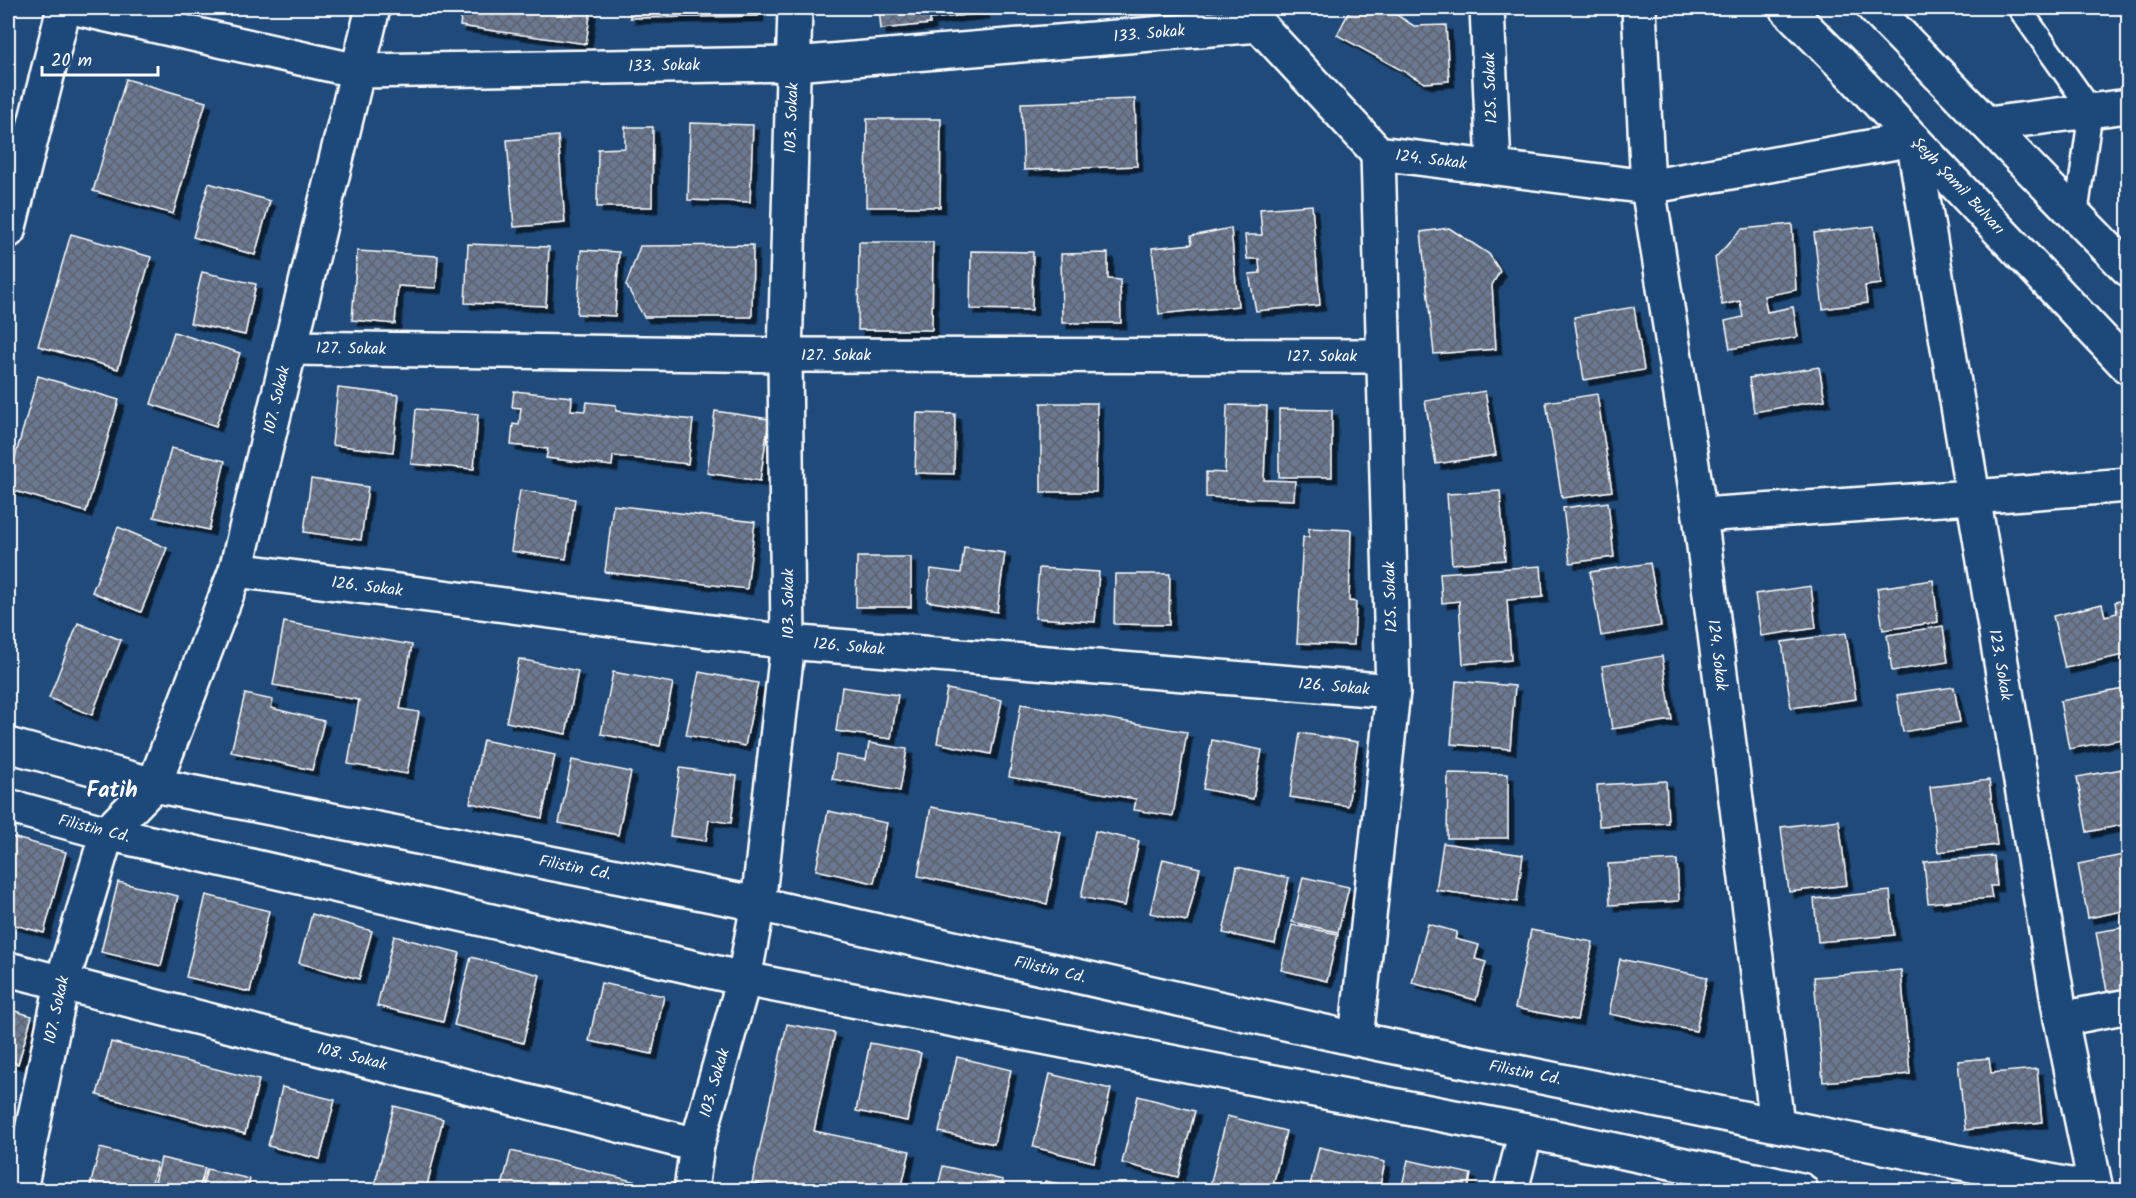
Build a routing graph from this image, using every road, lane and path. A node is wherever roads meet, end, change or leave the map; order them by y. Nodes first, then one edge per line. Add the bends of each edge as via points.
1 (64, 8) edge
2 (76, 8) edge
3 (373, 8) edge
4 (795, 8) edge
5 (1487, 8) edge
6 (1639, 8) edge
7 (1786, 8) edge
8 (1874, 8) edge
9 (2019, 8) edge
10 (1250, 16) edge
11 (794, 64) junction
12 (358, 71) junction
13 (2128, 105) edge
14 (2091, 110) junction
15 (1988, 124) junction
16 (1913, 139) junction
17 (1378, 153) junction
18 (1494, 168) junction
19 (1648, 187) junction
20 (2076, 215) junction
21 (8, 231) edge
22 (2128, 269) edge
23 (290, 348) junction
24 (784, 355) junction
25 (1383, 356) junction
26 (2128, 367) edge
27 (2128, 484) edge
28 (1972, 497) junction
29 (1700, 514) junction
30 (236, 570) junction
31 (788, 642) junction
32 (1393, 692) junction
33 (8, 745) edge
34 (154, 785) junction
35 (8, 807) edge
36 (107, 833) junction
37 (759, 904) junction
38 (8, 969) edge
39 (744, 979) junction
40 (62, 983) junction
41 (2128, 1006) edge
42 (2061, 1019) junction
43 (1356, 1039) junction
44 (1777, 1124) junction
45 (1526, 1131) junction
46 (697, 1146) junction
47 (20, 1191) edge
48 (691, 1191) edge
49 (1511, 1191) edge
50 (1801, 1191) edge
51 (2095, 1191) edge

1 - 21 street
2 - 12 street, 133. Sokak
3 - 12 street, 107. Sokak
4 - 11 street, 103. Sokak
5 - 18 street, 125. Sokak
6 - 19 street, 124. Sokak
7 - 16 street, Şeyh Şamil Bulvarı
8 - 15 street
9 - 14 lane
10 - 11 street, 133. Sokak
10 - 17 street, 124. Sokak
11 - 12 street, 133. Sokak
11 - 24 street, 103. Sokak
12 - 23 street, 107. Sokak
13 - 14 street
14 - 15 street
14 - 20 lane
15 - 20 street
16 - 19 street, 124. Sokak
16 - 26 street, Şeyh Şamil Bulvarı
16 - 28 street, 123. Sokak
17 - 18 street, 124. Sokak
17 - 25 street, 125. Sokak
18 - 19 street, 124. Sokak
19 - 29 street, 124. Sokak
20 - 22 street
23 - 24 street, 127. Sokak
23 - 30 street, 107. Sokak
24 - 25 street, 127. Sokak
24 - 31 street, 103. Sokak
25 - 32 street, 125. Sokak
27 - 28 street
28 - 29 street
28 - 42 street, 123. Sokak
29 - 44 street, 124. Sokak
30 - 31 street, 126. Sokak
30 - 34 street, 107. Sokak
31 - 32 street, 126. Sokak
31 - 37 street, 103. Sokak
32 - 43 street, 125. Sokak
33 - 34 street, Filistin Cd.
34 - 36 street
34 - 37 street, Filistin Cd.
35 - 36 street, Filistin Cd.
36 - 39 street, Filistin Cd.
36 - 40 street, 107. Sokak
37 - 39 street, 103. Sokak
37 - 43 street, Filistin Cd.
38 - 40 street, 108. Sokak
39 - 45 street, Filistin Cd.
39 - 46 street, 103. Sokak
40 - 46 street, 108. Sokak
40 - 47 street, 107. Sokak
41 - 42 street
42 - 51 street, 123. Sokak
43 - 44 street, Filistin Cd.
44 - 51 street, Filistin Cd.
45 - 49 street
45 - 50 street, Filistin Cd.
46 - 48 street, 103. Sokak

